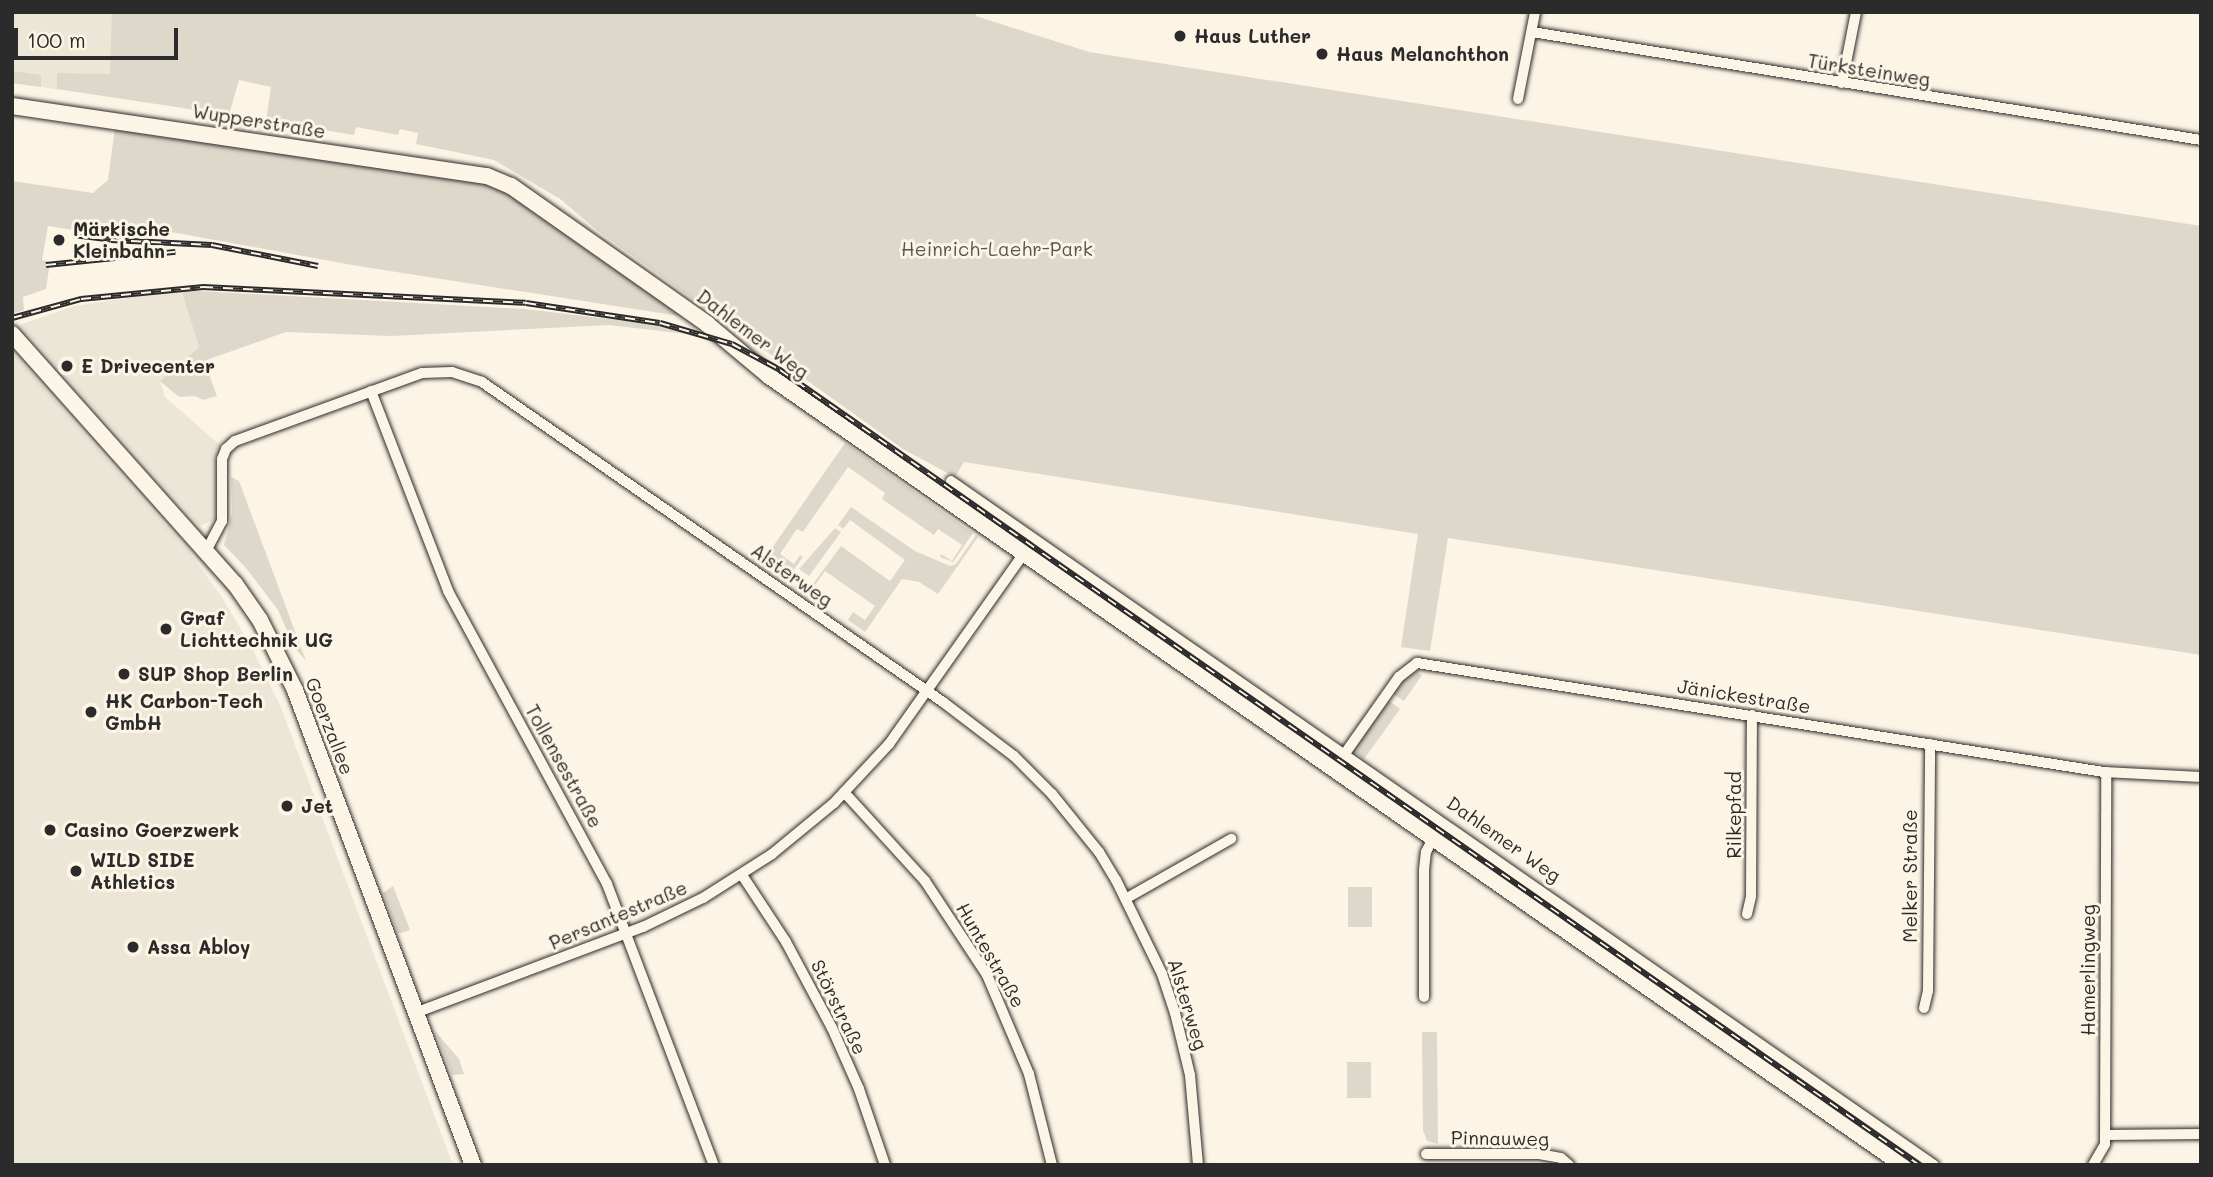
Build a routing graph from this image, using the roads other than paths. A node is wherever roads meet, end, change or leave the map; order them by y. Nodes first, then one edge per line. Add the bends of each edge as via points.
1 (1535, 12) edge
2 (1856, 12) edge
3 (1532, 32) junction
4 (1842, 83) junction
5 (1517, 99) dead end
6 (12, 106) edge
7 (2201, 140) edge
8 (499, 180) joint
9 (12, 334) edge
10 (371, 391) junction
11 (951, 481) dead end
12 (991, 508) junction
13 (981, 523) junction
14 (205, 552) junction
15 (1024, 553) junction
16 (1060, 555) junction
17 (1049, 571) junction
18 (1138, 609) junction
19 (1127, 625) junction
20 (1211, 659) junction
21 (1227, 670) junction
22 (1200, 676) junction
23 (1215, 687) junction
24 (1254, 689) junction
25 (928, 691) junction
26 (1243, 706) junction
27 (1282, 709) junction
28 (1752, 715) junction
29 (1303, 724) junction
30 (1271, 725) junction
31 (1292, 740) junction
32 (1930, 744) junction
33 (1345, 754) junction
34 (1334, 769) junction
35 (2106, 772) junction
36 (2201, 778) edge
37 (844, 792) junction
38 (1405, 796) junction
39 (1395, 811) junction
40 (1433, 838) junction
41 (1231, 839) dead end
42 (742, 875) junction
43 (1127, 898) junction
44 (1747, 914) dead end
45 (1578, 916) junction
46 (1568, 932) junction
47 (627, 933) junction
48 (1614, 940) junction
49 (1603, 956) junction
50 (1424, 997) dead end
51 (1707, 1005) junction
52 (1924, 1008) dead end
53 (415, 1013) junction
54 (1696, 1021) junction
55 (1772, 1052) junction
56 (1762, 1067) junction
57 (1825, 1089) junction
58 (1815, 1104) junction
59 (1857, 1111) junction
60 (1847, 1125) junction
61 (2201, 1134) edge
62 (2105, 1135) junction
63 (1910, 1148) junction
64 (1426, 1154) dead end
65 (1899, 1163) edge
66 (473, 1165) edge
67 (714, 1165) edge
68 (885, 1165) edge
69 (1052, 1165) edge
70 (1198, 1165) edge
71 (1569, 1165) edge
72 (1934, 1165) edge
73 (2093, 1165) edge

1 - 3 street
2 - 4 street
3 - 4 street, Türksteinweg
3 - 5 street
4 - 7 street, Türksteinweg
6 - 8 main road, Wupperstraße
8 - 13 main road, Dahlemer Weg
9 - 14 main road, Goerzallee
10 - 14 street, Alsterweg via 230,444 222,459 222,521
10 - 25 street, Alsterweg via 438,371 482,382
10 - 47 street, Tollensestraße via 448,591 592,852
11 - 12 street, Dahlemer Weg
12 - 13 street
12 - 16 street, Dahlemer Weg
13 - 15 main road, Dahlemer Weg
14 - 53 main road, Goerzallee via 260,620 295,690
15 - 17 main road, Dahlemer Weg
15 - 25 street, Persantestraße
16 - 17 street
16 - 18 street, Dahlemer Weg
17 - 19 main road, Dahlemer Weg
18 - 19 street
18 - 20 street, Dahlemer Weg
19 - 22 main road, Dahlemer Weg
20 - 21 street, Dahlemer Weg
20 - 22 street
21 - 23 street
21 - 24 street, Dahlemer Weg
22 - 23 main road, Dahlemer Weg
23 - 26 main road, Dahlemer Weg
24 - 26 street
24 - 27 street, Dahlemer Weg
25 - 37 street, Persantestraße via 889,744
25 - 43 street, Alsterweg via 1014,756 1052,794 1099,852
26 - 30 main road, Dahlemer Weg
27 - 29 street, Dahlemer Weg
27 - 30 street
28 - 32 street, Jänickestraße
28 - 33 street, Jänickestraße via 1417,663 1399,677
28 - 44 street, Rilkepfad via 1751,896
29 - 31 street
29 - 33 street, Dahlemer Weg
30 - 31 main road, Dahlemer Weg
31 - 34 main road, Dahlemer Weg
32 - 35 street, Jänickestraße
32 - 52 street, Melker Straße via 1928,991
33 - 34 street, Jänickestraße
33 - 38 street, Dahlemer Weg
34 - 39 main road, Dahlemer Weg
35 - 36 street, Jänickestraße
35 - 62 street, Hamerlingweg
37 - 42 street, Persantestraße via 803,830
37 - 69 street, Huntestraße via 910,862 977,958 1021,1050
38 - 39 street
38 - 45 street, Dahlemer Weg
39 - 40 main road, Dahlemer Weg
40 - 46 main road, Dahlemer Weg
40 - 50 street via 1424,870
41 - 43 street
42 - 47 street, Persantestraße
42 - 68 street, Störstraße via 828,1019
43 - 70 street, Alsterweg via 1156,958 1175,1013 1192,1086
45 - 46 street
45 - 48 street, Dahlemer Weg
46 - 49 main road, Dahlemer Weg
47 - 53 street, Persantestraße
47 - 67 street, Tollensestraße
48 - 49 street
48 - 51 street, Dahlemer Weg
49 - 54 main road, Dahlemer Weg
51 - 54 street
51 - 55 street, Dahlemer Weg
53 - 66 main road, Goerzallee
54 - 56 main road, Dahlemer Weg
55 - 56 street
55 - 57 street, Dahlemer Weg
56 - 58 main road, Dahlemer Weg
57 - 58 street
57 - 59 street, Dahlemer Weg
58 - 60 main road, Dahlemer Weg
59 - 60 street
59 - 63 street, Dahlemer Weg
60 - 65 main road, Dahlemer Weg
61 - 62 street
62 - 73 street, Hamerlingweg via 2105,1148
63 - 65 street, Dahlemer Weg
63 - 72 street, Dahlemer Weg
64 - 71 street, Pinnauweg via 1539,1154 1561,1158

